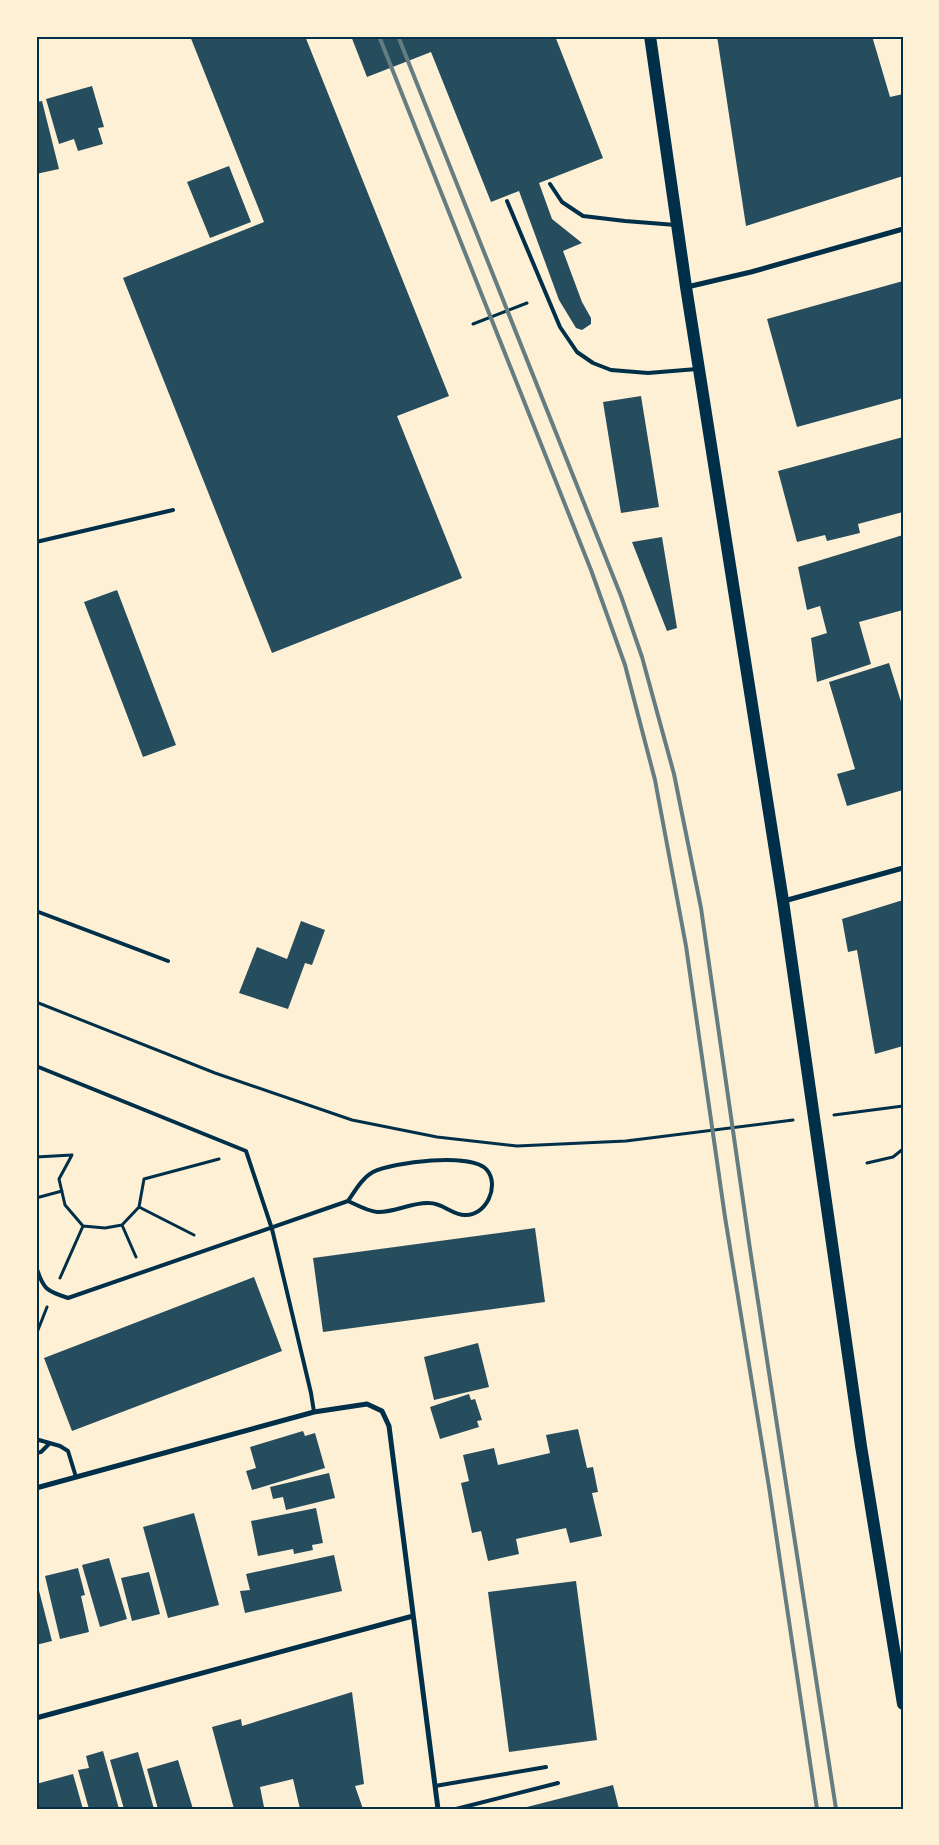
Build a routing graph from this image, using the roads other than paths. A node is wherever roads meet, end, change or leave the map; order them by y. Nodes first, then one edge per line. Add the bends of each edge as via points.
1 (650, 36) edge
2 (550, 184) dead end
3 (508, 201) dead end
4 (677, 225) junction
5 (903, 229) edge
6 (686, 288) junction
7 (700, 369) junction
8 (173, 510) dead end
9 (36, 542) edge
10 (903, 868) edge
11 (784, 901) junction
12 (36, 911) edge
13 (168, 961) dead end
14 (36, 1066) edge
15 (348, 1201) junction
16 (272, 1229) junction
17 (36, 1266) edge
18 (314, 1412) junction
19 (36, 1441) edge
20 (49, 1444) junction
21 (36, 1453) edge
22 (76, 1477) junction
23 (36, 1488) edge
24 (413, 1616) junction
25 (903, 1704) edge
26 (36, 1718) edge
27 (546, 1767) dead end
28 (558, 1783) dead end
29 (435, 1786) junction
30 (438, 1809) edge
31 (456, 1809) edge

1 - 4 main road
2 - 4 lane via 562,202 583,216
3 - 7 lane via 560,327 577,352 610,370 648,373
4 - 6 main road
5 - 6 street
6 - 7 main road
7 - 11 main road
8 - 9 lane
10 - 11 street
11 - 25 main road via 860,1436
12 - 13 lane
14 - 16 lane via 246,1151
15 - 15 lane via 374,1212 430,1203 465,1216 486,1205 492,1184 487,1170 478,1163 433,1160 374,1172 366,1177
15 - 16 lane
16 - 17 lane via 68,1298 41,1284
16 - 18 lane
18 - 22 street
18 - 24 street via 367,1404 382,1410 389,1426
19 - 20 lane
20 - 21 lane
20 - 22 lane via 68,1451
22 - 23 street
24 - 26 street
24 - 29 street
27 - 29 lane
28 - 31 lane
29 - 30 street

